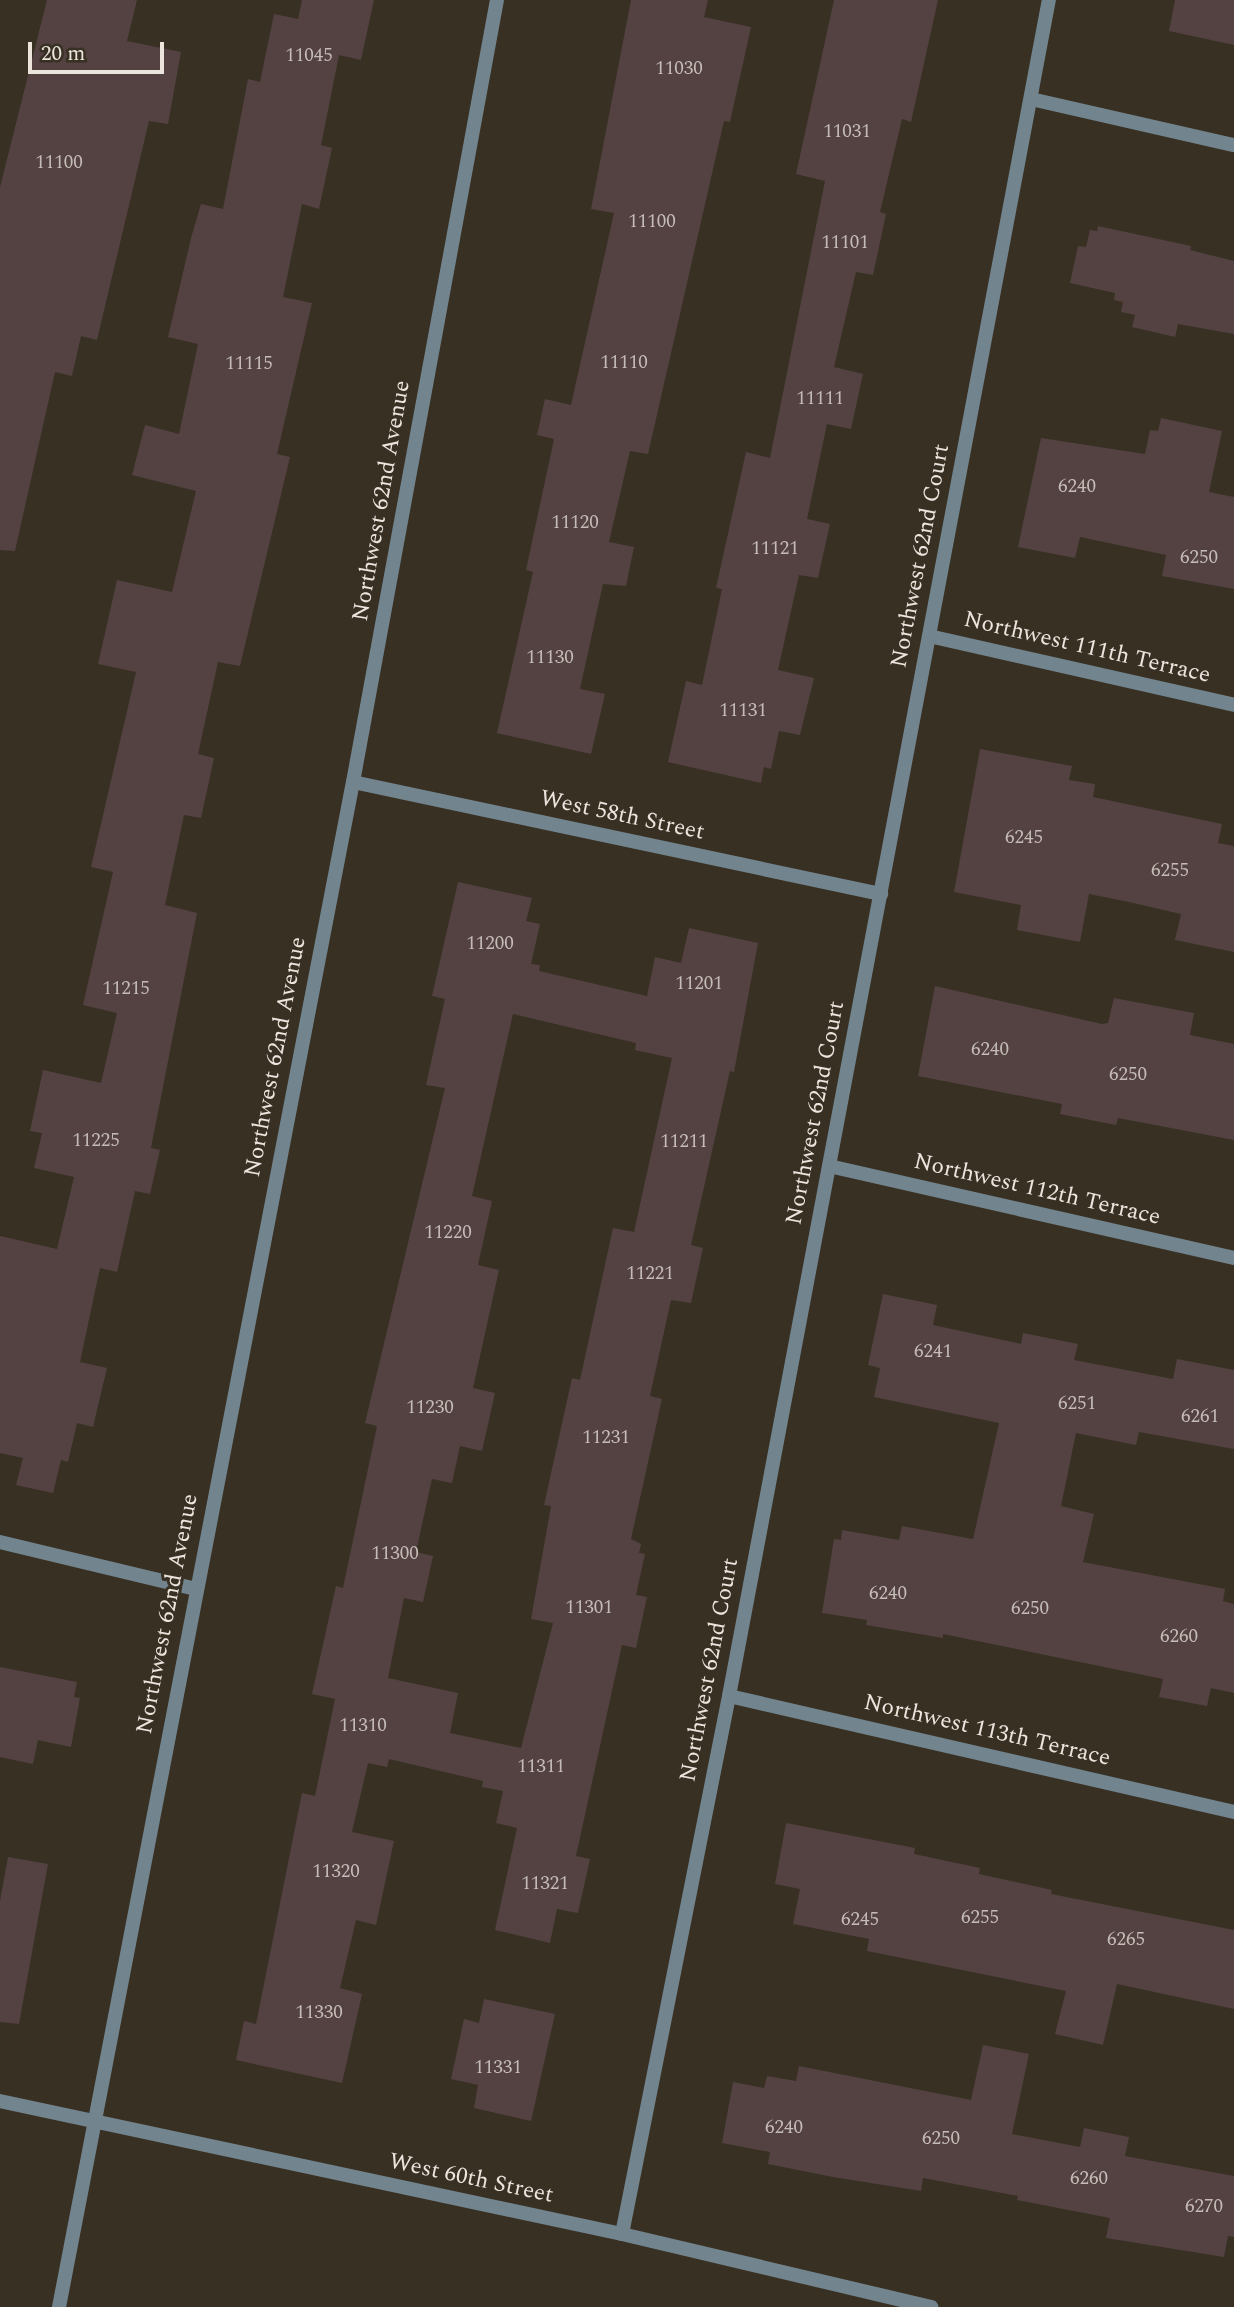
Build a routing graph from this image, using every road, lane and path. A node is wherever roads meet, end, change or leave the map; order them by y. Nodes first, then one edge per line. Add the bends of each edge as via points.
1 (497, 0) edge
2 (1049, 0) edge
3 (1031, 99) junction
4 (1234, 145) edge
5 (929, 636) junction
6 (1234, 705) edge
7 (353, 782) junction
8 (881, 894) junction
9 (829, 1166) junction
10 (1234, 1258) edge
11 (0, 1542) edge
12 (196, 1589) junction
13 (729, 1696) junction
14 (1234, 1812) edge
15 (0, 2101) edge
16 (94, 2122) junction
17 (622, 2234) junction
18 (59, 2307) edge
19 (931, 2307) edge

1 - 7 street, Northwest 62nd Avenue
2 - 3 street, Northwest 62nd Court
3 - 4 street
3 - 5 street, Northwest 62nd Court
5 - 6 street, Northwest 111th Terrace
5 - 8 street, Northwest 62nd Court
7 - 8 street, West 58th Street
7 - 12 street, Northwest 62nd Avenue
8 - 9 street, Northwest 62nd Court
9 - 10 street, Northwest 112th Terrace
9 - 13 street, Northwest 62nd Court
11 - 12 street
12 - 16 street, Northwest 62nd Avenue
13 - 14 street, Northwest 113th Terrace
13 - 17 street, Northwest 62nd Court
15 - 16 street, West 60th Street
16 - 17 street, West 60th Street
16 - 18 street, Northwest 62nd Avenue
17 - 19 street, West 60th Street

